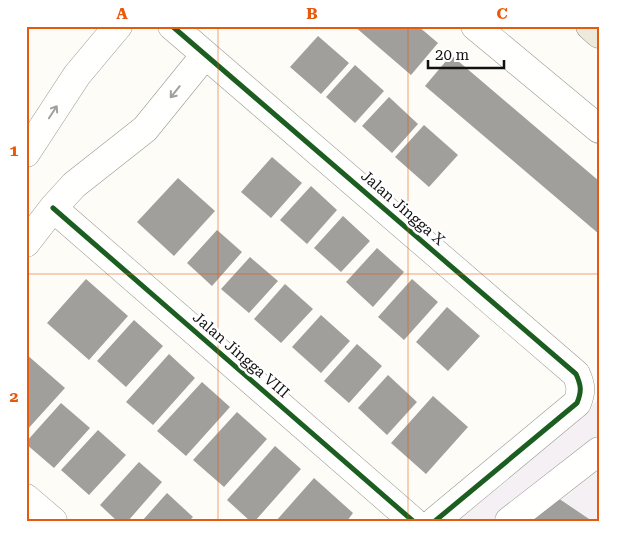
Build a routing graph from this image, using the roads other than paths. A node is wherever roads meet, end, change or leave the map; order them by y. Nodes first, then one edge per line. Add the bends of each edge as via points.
1 (118, 26) edge
2 (172, 26) edge
3 (475, 26) edge
4 (590, 26) edge
5 (599, 34) edge
6 (205, 55) junction
7 (599, 129) edge
8 (26, 153) edge
9 (53, 208) junction
10 (26, 244) edge
11 (596, 456) edge
12 (26, 498) edge
13 (53, 521) edge
14 (413, 521) edge
15 (435, 521) edge
16 (509, 521) edge

8 -> 1 street via 77,75
2 - 6 street, Jalan Jingga X
3 - 7 street
4 - 5 main road
6 -> 9 street via 145,129 74,185
6 - 15 street, Jalan Jingga X via 576,374 581,383 577,403
9 - 10 street
9 - 14 street, Jalan Jingga VIII
11 - 16 street
12 - 13 street

